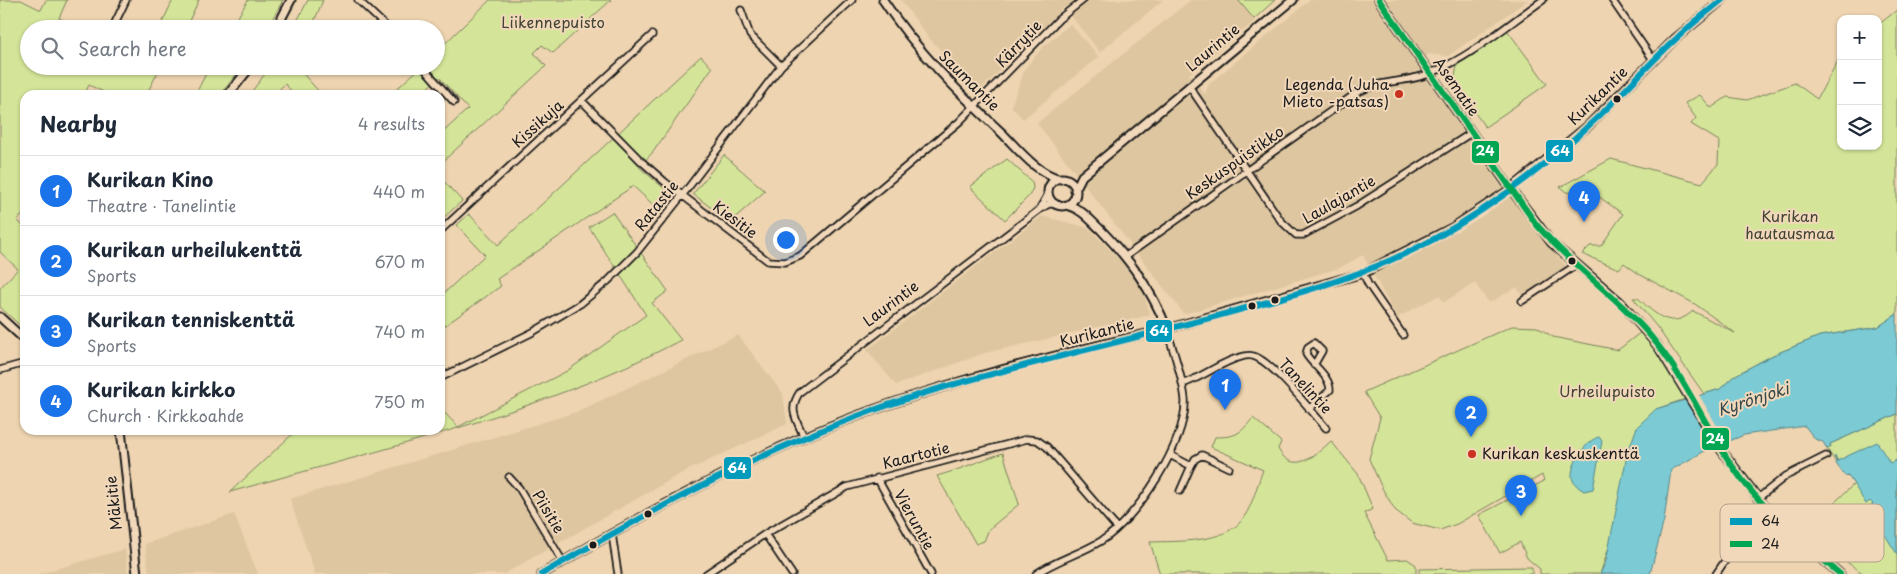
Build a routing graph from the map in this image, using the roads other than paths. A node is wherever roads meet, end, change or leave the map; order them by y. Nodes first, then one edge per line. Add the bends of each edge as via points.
1 (126, 0) edge
2 (291, 0) edge
3 (358, 0) edge
4 (852, 0) edge
5 (883, 0) edge
6 (1083, 0) edge
7 (1293, 0) edge
8 (1379, 0) edge
9 (1543, 0) edge
10 (1612, 0) edge
11 (1722, 0) edge
12 (741, 10) dead end
13 (116, 20) edge
14 (281, 20) edge
15 (379, 20) edge
16 (652, 34) dead end
17 (1654, 60) junction
18 (781, 66) junction
19 (1430, 74) junction
20 (244, 75) edge
21 (430, 75) edge
22 (1189, 86) junction
23 (232, 90) edge
24 (443, 90) edge
25 (445, 92) edge
26 (582, 101) junction
27 (454, 102) dead end
28 (975, 108) junction
29 (1471, 133) junction
30 (1248, 171) junction
31 (1044, 173) junction
32 (1082, 176) junction
33 (1064, 179) junction
34 (1511, 189) junction
35 (1048, 191) junction
36 (1076, 192) junction
37 (682, 195) junction
38 (1056, 204) junction
39 (1067, 205) junction
40 (1038, 210) junction
41 (1082, 211) junction
42 (445, 226) edge
43 (1126, 256) junction
44 (1576, 265) junction
45 (1363, 273) junction
46 (1522, 301) dead end
47 (0, 317) edge
48 (1167, 330) junction
49 (20, 335) edge
50 (1403, 336) dead end
51 (1314, 364) dead end
52 (20, 365) edge
53 (0, 370) edge
54 (445, 376) edge
55 (1182, 384) junction
56 (1309, 409) junction
57 (1326, 428) dead end
58 (121, 435) edge
59 (804, 437) junction
60 (1170, 454) junction
61 (1826, 456) dead end
62 (1191, 466) junction
63 (1229, 468) dead end
64 (509, 477) dead end
65 (877, 478) junction
66 (1180, 491) dead end
67 (1760, 502) joint
68 (1117, 528) junction
69 (612, 534) junction
70 (765, 534) junction
71 (562, 562) junction
72 (1723, 562) edge
73 (1826, 562) edge
74 (136, 574) edge
75 (542, 574) edge
76 (618, 574) edge
77 (706, 574) edge
78 (792, 574) edge
79 (930, 574) edge
80 (1036, 574) edge
81 (1716, 574) edge
82 (1840, 574) edge

1 - 13 street
2 - 14 street
3 - 15 street
4 - 18 street, Ratastie
5 - 28 street, Saumantie via 923,54
6 - 28 street, Kärrytie via 1060,19
7 - 22 street, Laurintie
8 - 19 street, Asematie
9 - 19 street, Keskuspuistikko via 1449,65
10 - 17 street
11 - 17 main road, Kurikantie
12 - 18 street via 750,35
16 - 26 street, Kissikuja
17 - 34 main road, Kurikantie via 1600,115
18 - 37 street, Ratastie
19 - 29 street, Asematie
19 - 30 street, Keskuspuistikko via 1368,87
20 - 23 street
21 - 24 street
22 - 30 street, Laulajantie
22 - 32 street, Laurintie
25 - 27 street
26 - 37 street, Kiesitie via 641,161
26 - 42 street, Kissikuja
28 - 31 street, Saumantie
28 - 37 street, Kiesitie via 800,256 785,262 768,261
29 - 30 street, Laulajantie via 1357,206 1303,234 1296,235 1290,231
29 - 34 street, Asematie
30 - 43 street, Keskuspuistikko
31 - 33 street, Saumantie
31 - 35 street via 1049,181
32 - 33 street, Laurintie
32 - 36 street, Laurintie
33 - 35 street via 1053,181
33 - 36 street
34 - 44 main road via 1551,242
34 - 45 main road, Kurikantie via 1432,240
35 - 38 street via 1051,201
35 - 40 street, Laurintie
36 - 39 street
36 - 41 street
37 - 54 street, Ratastie via 637,252 580,304 533,332
38 - 39 street
38 - 40 street, Laurintie
39 - 41 street
40 - 59 street, Laurintie via 800,392 793,401 794,415
41 - 43 street
43 - 48 street via 1154,297
44 - 46 street
44 - 67 main road via 1621,304 1658,346 1722,451
45 - 48 main road, Kurikantie
45 - 50 street
47 - 49 street
48 - 55 street
48 - 59 street, Kurikantie via 945,387
51 - 56 street via 1330,390
52 - 53 street
55 - 56 street, Tanelintie via 1239,358 1252,356 1273,370
55 - 60 street via 1183,417
56 - 57 street, Tanelintie
58 - 74 street, Mäkitie
59 - 69 street, Kurikantie
60 - 62 street
60 - 68 street via 1153,486
61 - 67 street via 1786,476
62 - 63 street via 1202,455
62 - 66 street
64 - 71 street, Piisitie via 519,488
65 - 68 street, Kaartotie via 1027,439 1037,440 1047,447
65 - 70 street, Kaartotie via 839,491
65 - 79 street, Vieruntie
68 - 80 street via 1102,541
69 - 71 street, Kurikantie
69 - 76 street
70 - 77 street, Kaartotie
70 - 78 street
71 - 75 street, Kurikantie
72 - 81 street
73 - 82 main road

